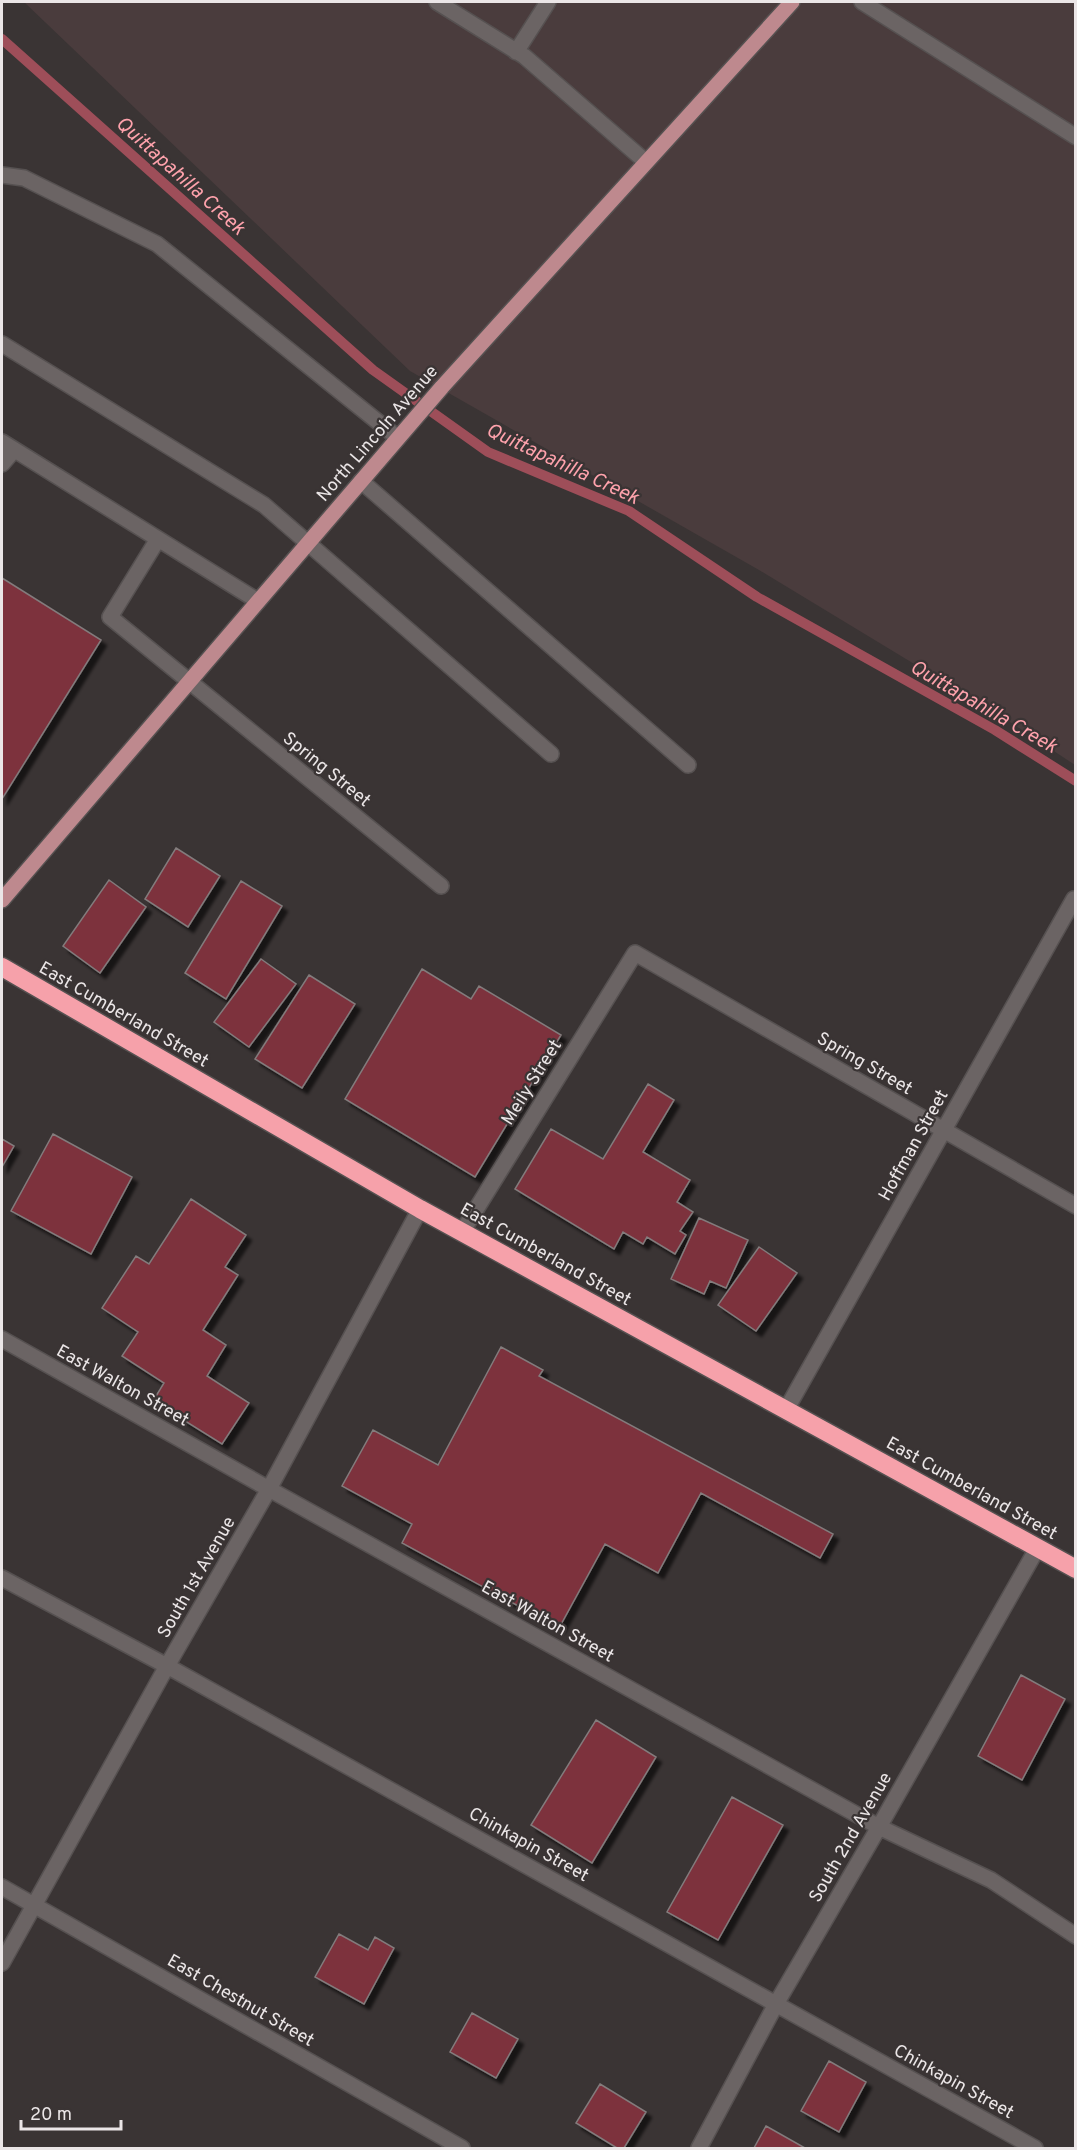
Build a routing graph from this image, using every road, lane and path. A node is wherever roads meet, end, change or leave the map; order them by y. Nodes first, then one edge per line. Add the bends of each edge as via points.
1 (437, 2) edge
2 (548, 2) edge
3 (792, 2) edge
4 (862, 2) edge
5 (516, 52) junction
6 (1076, 137) edge
7 (646, 162) junction
8 (2, 175) edge
9 (2, 344) edge
10 (398, 438) junction
11 (8, 446) edge
12 (2, 464) edge
13 (361, 481) junction
14 (158, 539) junction
15 (307, 544) junction
16 (258, 601) junction
17 (189, 681) junction
18 (551, 754) dead end
19 (688, 765) dead end
20 (441, 886) dead end
21 (1075, 899) edge
22 (2, 900) edge
23 (635, 953) joint
24 (2, 968) edge
25 (944, 1130) junction
26 (1076, 1206) edge
27 (420, 1209) junction
28 (462, 1232) junction
29 (2, 1339) edge
30 (786, 1410) junction
31 (269, 1490) junction
32 (1038, 1547) junction
33 (1076, 1569) edge
34 (2, 1578) edge
35 (166, 1666) junction
36 (879, 1827) junction
37 (2, 1887) edge
38 (33, 1904) junction
39 (1076, 1936) edge
40 (2, 1963) edge
41 (776, 2004) junction
42 (462, 2148) edge
43 (699, 2148) edge
44 (1035, 2148) edge

1 - 5 street
2 - 5 street
3 - 7 main road, North Lincoln Avenue
4 - 6 street
5 - 7 street
7 - 10 main road, North Lincoln Avenue
8 - 10 street via 24,178 157,244
9 - 15 street via 264,505
10 - 13 main road, North Lincoln Avenue
11 - 12 street
11 - 14 street
13 - 15 main road, North Lincoln Avenue
13 - 19 street
14 - 16 street
14 - 17 street, Spring Street via 110,617
15 - 16 main road, North Lincoln Avenue
15 - 18 street
16 - 17 main road, North Lincoln Avenue
17 - 20 street, Spring Street
17 - 22 main road, North Lincoln Avenue
21 - 25 street, Hoffman Street
23 - 25 street, Spring Street
23 - 28 street, Meily Street
24 - 27 highway, East Cumberland Street
25 - 26 street, Spring Street
25 - 30 street, Hoffman Street
27 - 28 highway, East Cumberland Street
27 - 31 street, South 1st Avenue
28 - 30 highway, East Cumberland Street
29 - 31 street, East Walton Street
30 - 32 highway, East Cumberland Street
31 - 35 street, South 1st Avenue
31 - 36 street, East Walton Street
32 - 33 highway, East Cumberland Street
32 - 36 street, South 2nd Avenue
34 - 35 street, Chinkapin Street
35 - 38 street, South 1st Avenue
35 - 41 street, Chinkapin Street
36 - 39 street, East Walton Street via 991,1880
36 - 41 street, South 2nd Avenue
37 - 38 street, East Chestnut Street
38 - 40 street, South 1st Avenue
38 - 42 street, East Chestnut Street
41 - 43 street, South 2nd Avenue
41 - 44 street, Chinkapin Street

